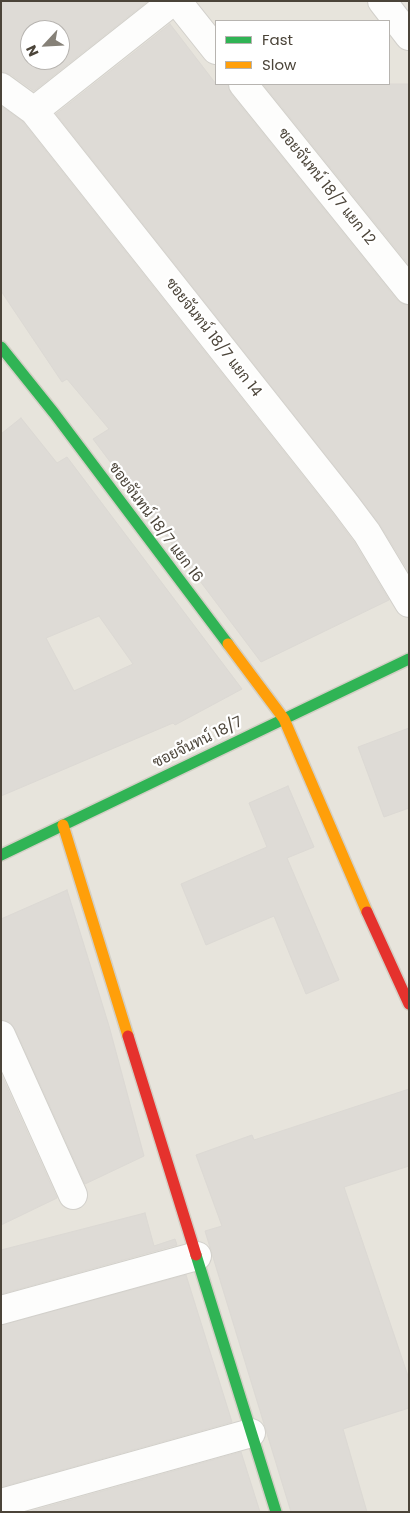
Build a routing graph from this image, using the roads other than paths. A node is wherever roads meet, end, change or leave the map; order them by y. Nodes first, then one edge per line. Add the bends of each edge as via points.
1 (173, 1) edge
2 (177, 1) edge
3 (382, 1) edge
4 (409, 36) edge
5 (215, 49) edge
6 (244, 85) edge
7 (1, 87) edge
8 (34, 111) junction
9 (409, 290) edge
10 (1, 347) edge
11 (409, 603) edge
12 (409, 658) edge
13 (284, 718) junction
14 (63, 825) junction
15 (1, 855) edge
16 (409, 1004) edge
17 (1, 1036) edge
18 (73, 1195) dead end
19 (196, 1256) junction
20 (1, 1310) edge
21 (251, 1433) junction
22 (1, 1503) edge
23 (276, 1512) edge

1 - 8 street
2 - 5 street
3 - 4 street
6 - 9 street, ซอยจันทน์ 18/7 แยก 12
7 - 8 street, ซอยจันทน์ 18/7 แยก 14
8 - 11 street, ซอยจันทน์ 18/7 แยก 14 via 368,533
10 - 13 street, ซอยจันทน์ 18/7 แยก 16
12 - 13 street, ซอยจันทน์ 18/7
13 - 14 street, ซอยจันทน์ 18/7
13 - 16 street, ซอยจันทน์ 18/7 แยก 16
14 - 15 street, ซอยจันทน์ 18/7
14 - 19 street
17 - 18 street
19 - 20 street
19 - 21 street
21 - 22 street
21 - 23 street

